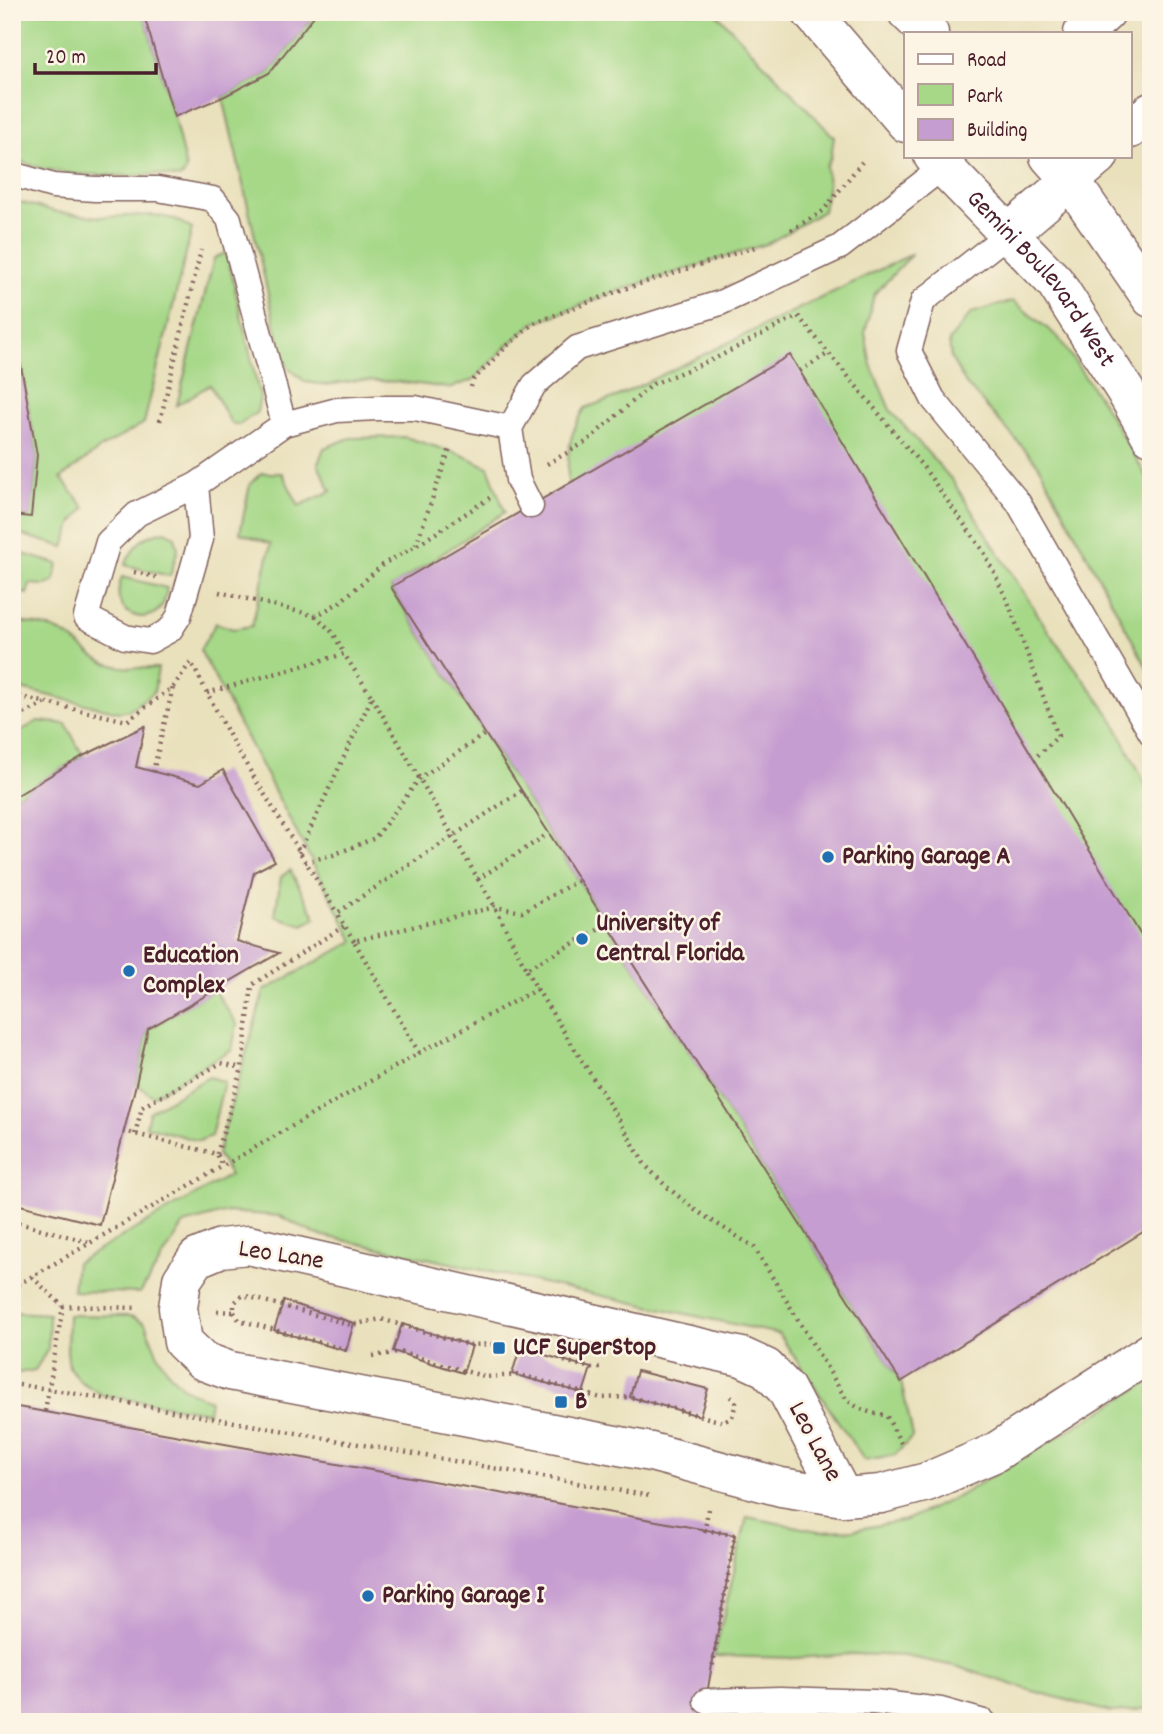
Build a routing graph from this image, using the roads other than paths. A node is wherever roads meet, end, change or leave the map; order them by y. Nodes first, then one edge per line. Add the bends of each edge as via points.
1 (811, 12) edge
2 (907, 12) edge
3 (1106, 12) edge
4 (928, 32) edge
5 (1084, 32) edge
6 (1151, 112) edge
7 (904, 121) edge
8 (1132, 127) edge
9 (944, 160) edge
10 (1073, 164) edge
11 (12, 174) edge
12 (1008, 234) junction
13 (1151, 298) edge
14 (284, 424) junction
15 (510, 428) junction
16 (1151, 436) edge
17 (196, 485) junction
18 (531, 506) dead end
19 (1151, 733) edge
20 (1151, 1352) edge
21 (844, 1497) junction
22 (706, 1701) road end
23 (775, 1711) edge
24 (985, 1722) edge

1 - 7 street
2 - 4 street
3 - 5 street
6 - 8 street
9 - 12 street, Gemini Boulevard West
9 - 15 lane via 840,247 720,303 577,348 534,385
10 - 12 street
10 - 13 street
11 - 14 lane via 53,186 158,189 213,199 229,219
12 - 16 street, Gemini Boulevard West via 1055,282
12 - 19 lane via 923,301 909,351 933,399 1017,502
14 - 15 lane via 337,410 415,408
14 - 17 lane
15 - 18 lane via 518,480
17 - 17 lane via 137,514 108,542 86,617 125,637 150,640 170,630 179,616 201,539
20 - 21 street, Leo Lane via 994,1453 922,1483 881,1494
21 - 21 street, Leo Lane via 781,1487 651,1452 230,1371 203,1361 183,1342 178,1308 182,1280 197,1258 220,1248 248,1245 741,1357 766,1368 786,1389
22 - 23 lane
23 - 24 lane via 874,1702 941,1710

